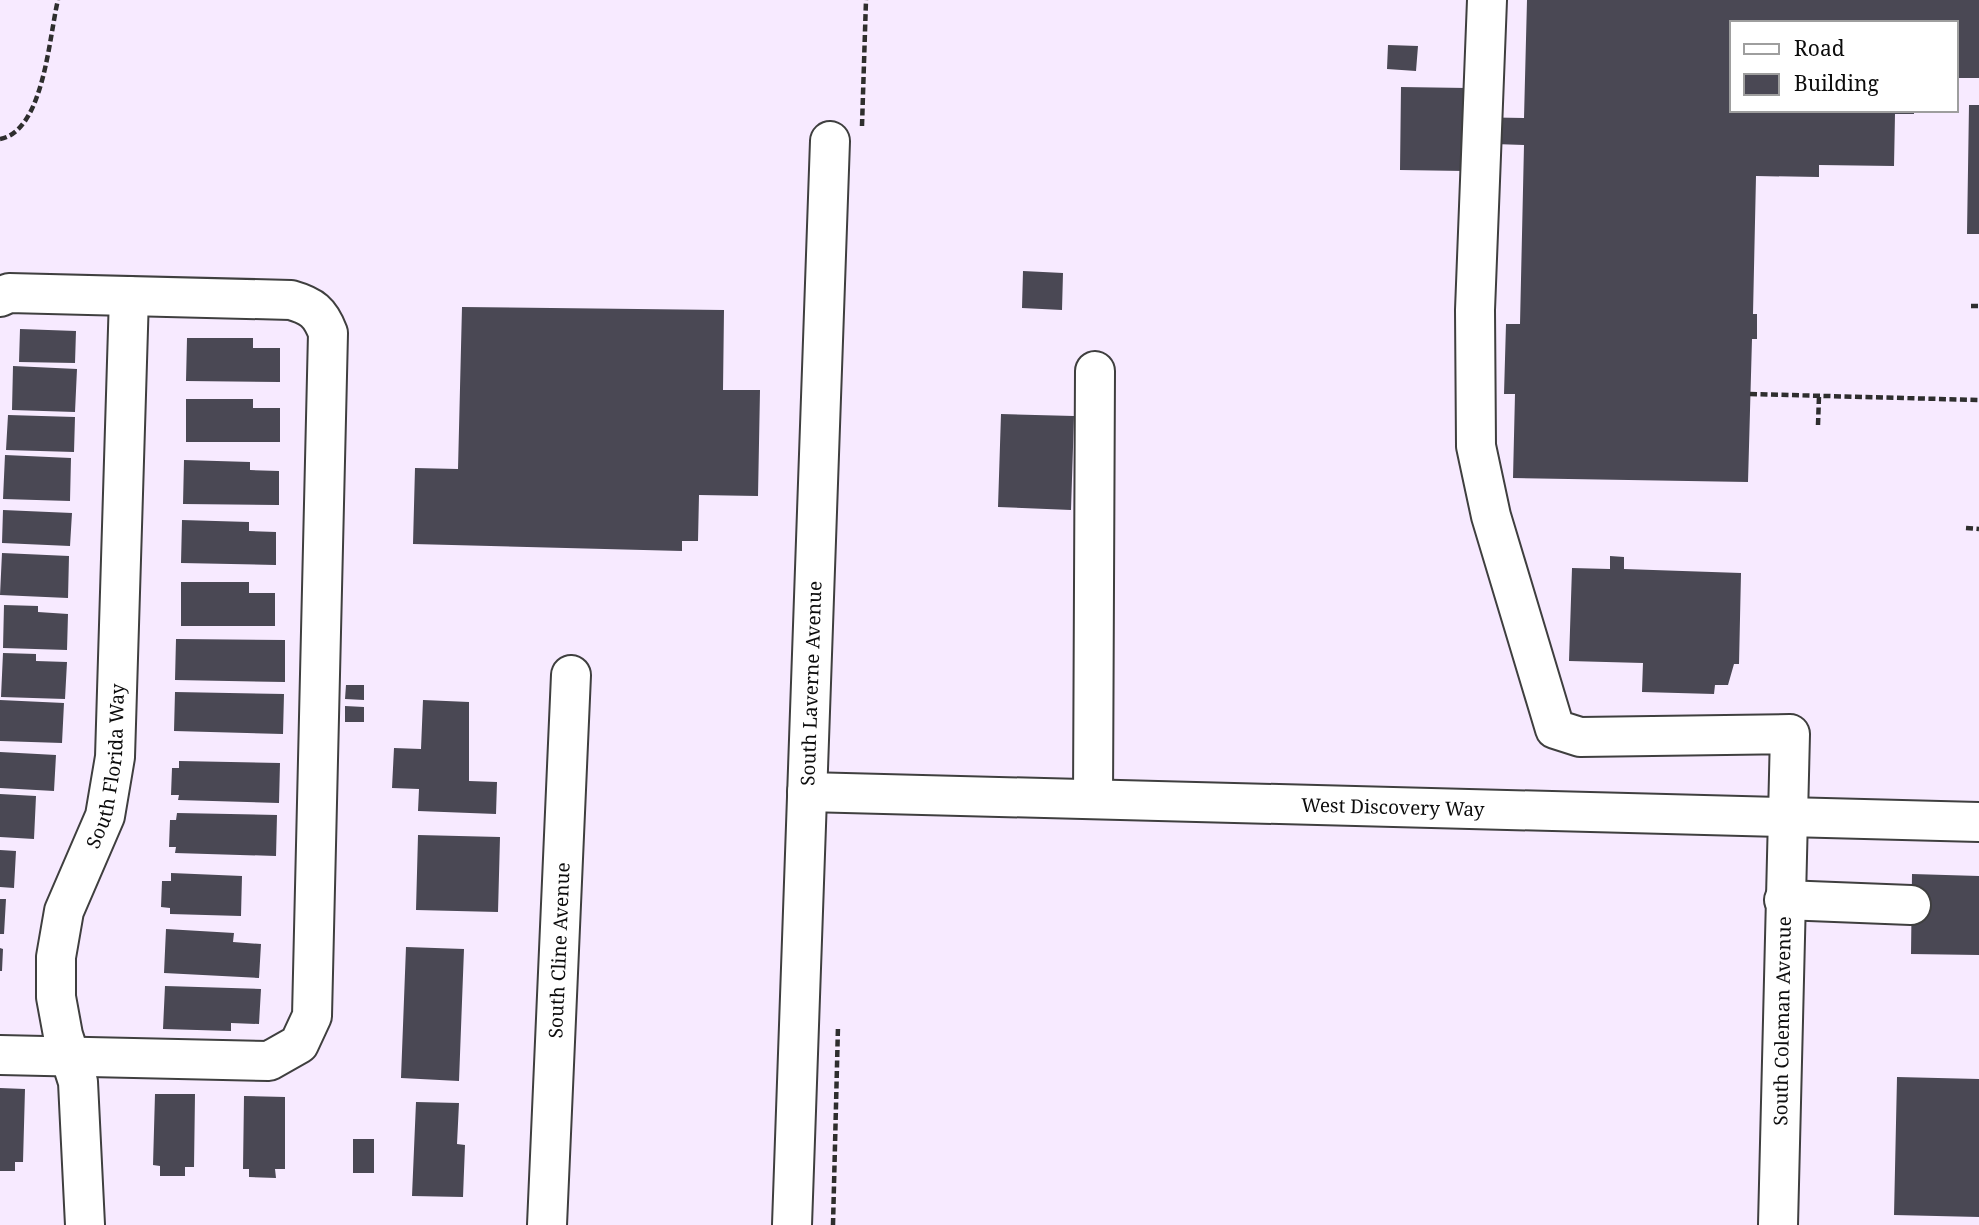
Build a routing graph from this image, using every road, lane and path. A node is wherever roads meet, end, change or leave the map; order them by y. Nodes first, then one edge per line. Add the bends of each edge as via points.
1 (58, 0) edge
2 (1487, 0) edge
3 (0, 139) edge
4 (830, 142) dead end
5 (0, 296) edge
6 (129, 296) junction
7 (1971, 306) dead end
8 (1979, 306) edge
9 (1095, 372) dead end
10 (1750, 394) dead end
11 (1819, 396) junction
12 (1979, 400) edge
13 (1818, 425) dead end
14 (1966, 528) dead end
15 (1979, 529) edge
16 (571, 676) dead end
17 (807, 792) junction
18 (1093, 799) junction
19 (1786, 817) junction
20 (1979, 822) edge
21 (1784, 900) junction
22 (1912, 905) dead end
23 (0, 1055) edge
24 (69, 1055) junction
25 (85, 1225) edge
26 (547, 1225) edge
27 (792, 1225) edge
28 (1778, 1225) edge

1 - 3 path via 35,106 21,127
2 - 19 street, South Coleman Avenue via 1475,310 1476,446 1491,516 1555,729 1580,737 1790,734
4 - 17 street, South Laverne Avenue
5 - 6 street
6 - 24 street, South Florida Way via 115,757 105,816 64,911 56,957 56,997
6 - 24 street via 291,300 310,305 321,315 328,333 312,1016 299,1044 269,1061
7 - 8 path
9 - 18 street
10 - 11 path
11 - 12 path
11 - 13 path
14 - 15 path
16 - 26 street, South Cline Avenue
17 - 18 street, West Discovery Way
17 - 27 street, South Laverne Avenue
18 - 19 street, West Discovery Way
19 - 20 street, West Discovery Way
19 - 21 street, South Coleman Avenue
21 - 22 street
21 - 28 street, South Coleman Avenue
23 - 24 street
24 - 25 street, South Florida Way via 78,1082

